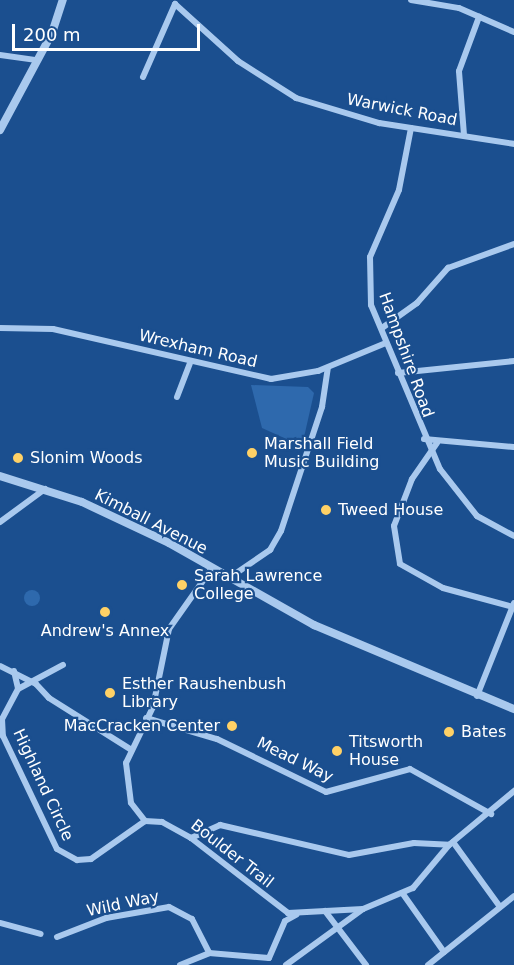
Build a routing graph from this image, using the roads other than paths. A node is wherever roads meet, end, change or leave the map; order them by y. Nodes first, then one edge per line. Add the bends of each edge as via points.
1 (63, 0) edge
2 (411, 0) edge
3 (175, 2) edge
4 (479, 17) junction
5 (514, 32) edge
6 (0, 55) edge
7 (38, 60) junction
8 (142, 77) dead end
9 (411, 128) junction
10 (0, 130) edge
11 (464, 135) junction
12 (514, 144) edge
13 (514, 244) edge
14 (0, 328) edge
15 (382, 328) junction
16 (386, 343) junction
17 (514, 361) edge
18 (190, 363) junction
19 (328, 367) junction
20 (398, 373) junction
21 (177, 397) dead end
22 (424, 439) junction
23 (437, 443) junction
24 (514, 447) edge
25 (431, 452) junction
26 (0, 476) edge
27 (45, 489) junction
28 (0, 522) edge
29 (514, 536) edge
30 (212, 568) junction
31 (229, 578) junction
32 (513, 605) edge
33 (63, 665) dead end
34 (0, 666) edge
35 (14, 671) junction
36 (36, 684) junction
37 (18, 689) junction
38 (477, 696) junction
39 (514, 709) edge
40 (146, 718) junction
41 (118, 744) junction
42 (129, 749) junction
43 (126, 763) junction
44 (514, 791) edge
45 (491, 814) junction
46 (146, 821) junction
47 (191, 838) junction
48 (451, 844) junction
49 (402, 894) junction
50 (514, 896) edge
51 (500, 907) junction
52 (363, 909) junction
53 (305, 910) junction
54 (325, 911) junction
55 (0, 923) edge
56 (338, 927) junction
57 (41, 934) dead end
58 (57, 937) dead end
59 (209, 952) junction
60 (444, 952) junction
61 (269, 958) junction
62 (180, 965) edge
63 (274, 965) edge
64 (286, 965) edge
65 (366, 965) edge
66 (428, 965) edge

1 - 7 street
2 - 4 street
3 - 8 street
3 - 9 street, Warwick Road via 280,90 347,115
4 - 5 street
4 - 11 street via 459,71
6 - 7 street
7 - 10 street
9 - 11 street, Warwick Road
9 - 15 street, Hampshire Road via 399,190 368,270 371,304
11 - 12 street, Warwick Road
13 - 15 street via 448,268 417,303
14 - 18 street, Wrexham Road via 54,329
15 - 16 street, Hampshire Road
16 - 19 street, Wrexham Road
16 - 20 street, Hampshire Road
17 - 20 street
18 - 19 street, Wrexham Road via 271,379
18 - 21 street
19 - 31 street via 322,408 281,531 270,550
20 - 22 street, Hampshire Road
22 - 23 street
22 - 25 street, Hampshire Road
23 - 24 street
23 - 25 street
25 - 29 street, Hampshire Road via 477,516
25 - 32 street via 412,479 394,526 400,564 443,588
26 - 27 street, Kimball Avenue
27 - 28 street
27 - 30 street, Kimball Avenue via 138,528
30 - 31 street, Kimball Avenue
30 - 40 street via 169,629
31 - 38 street, Kimball Avenue via 314,625
32 - 38 street
33 - 36 street
34 - 35 street
35 - 36 street
35 - 37 street
36 - 37 street
36 - 41 street
37 - 46 street, Highland Circle via 2,719 3,736 57,849 77,860 96,858
38 - 39 street, Kimball Avenue
40 - 42 street
40 - 45 street, Mead Way via 217,739 326,792 410,769
41 - 42 street
41 - 43 street
42 - 43 street
43 - 46 street via 127,792
44 - 45 street
45 - 48 street
46 - 47 street, Boulder Trail via 162,822
47 - 48 street via 220,825 281,835 349,855 414,843
47 - 53 street, Boulder Trail via 284,911
48 - 49 street
48 - 51 street
49 - 52 street
49 - 60 street
50 - 51 street
51 - 60 street
52 - 54 street, Boulder Trail
52 - 56 street
53 - 54 street, Boulder Trail
53 - 61 street via 285,921
54 - 56 street
55 - 57 street
56 - 64 street
56 - 65 street
58 - 59 street, Wild Way via 106,918 169,907 192,919
59 - 61 street
59 - 62 street
60 - 66 street
61 - 63 street

